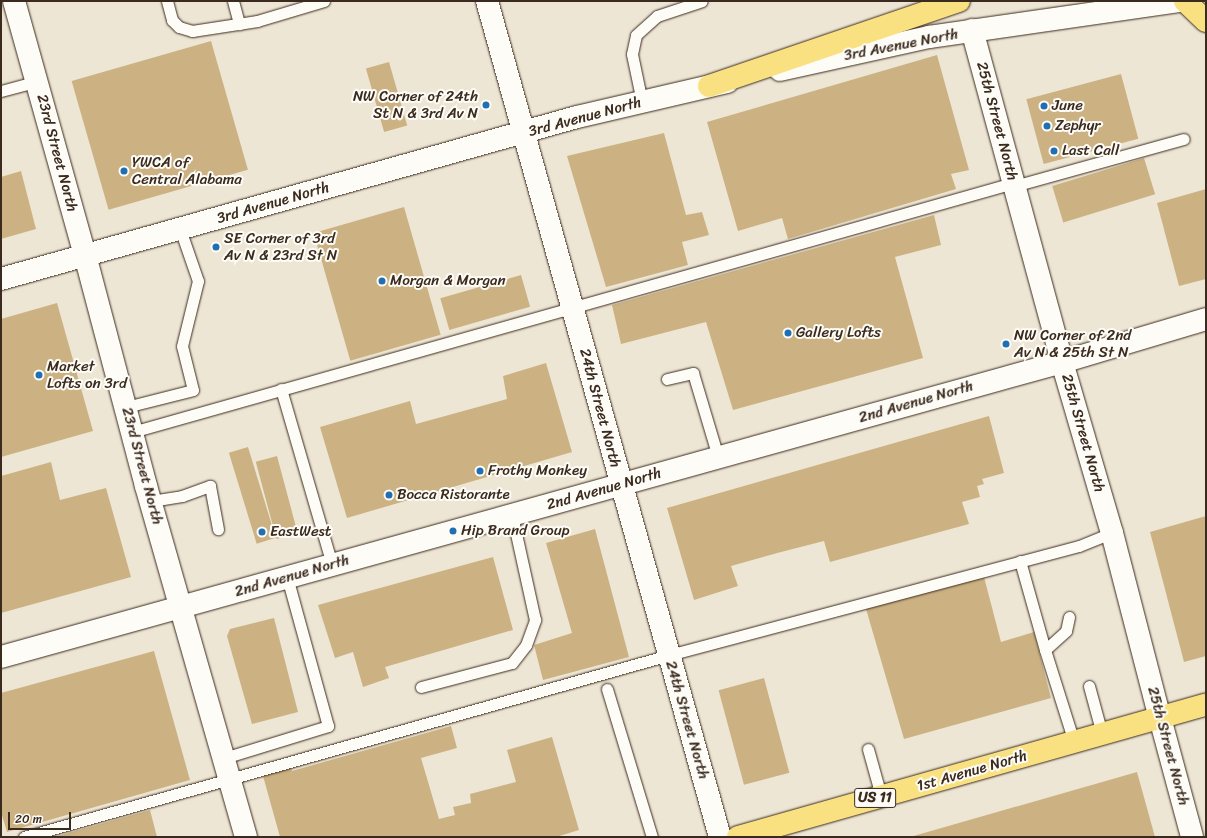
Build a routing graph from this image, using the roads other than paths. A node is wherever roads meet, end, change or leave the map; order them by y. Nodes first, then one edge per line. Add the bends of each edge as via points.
1 (14, 1) edge
2 (167, 1) edge
3 (233, 1) edge
4 (324, 1) edge
5 (487, 1) edge
6 (702, 1) edge
7 (959, 1) edge
8 (1180, 1) edge
9 (1186, 1) edge
10 (1206, 21) edge
11 (239, 24) junction
12 (972, 30) junction
13 (38, 81) junction
14 (709, 86) junction
15 (1, 91) edge
16 (642, 102) junction
17 (525, 133) junction
18 (1184, 138) dead end
19 (1014, 185) junction
20 (180, 229) junction
21 (85, 255) junction
22 (1, 279) edge
23 (572, 305) junction
24 (1206, 319) edge
25 (1062, 362) junction
26 (667, 379) dead end
27 (281, 389) junction
28 (126, 407) junction
29 (132, 432) junction
30 (718, 458) junction
31 (621, 484) junction
32 (151, 500) junction
33 (512, 515) junction
34 (218, 529) dead end
35 (1112, 533) junction
36 (1020, 561) junction
37 (332, 565) junction
38 (287, 577) junction
39 (182, 607) junction
40 (1069, 617) dead end
41 (1045, 650) junction
42 (669, 655) junction
43 (1, 658) edge
44 (1088, 686) dead end
45 (421, 687) dead end
46 (607, 690) dead end
47 (1206, 705) edge
48 (1160, 718) junction
49 (1102, 734) junction
50 (1074, 742) junction
51 (868, 749) dead end
52 (224, 758) junction
53 (230, 779) junction
54 (881, 796) junction
55 (24, 837) edge
56 (246, 837) edge
57 (652, 837) edge
58 (720, 837) edge
59 (738, 837) edge
60 (1192, 837) edge

1 - 13 street, 23rd Street North
2 - 11 lane via 172,20 179,27 192,31
3 - 11 lane
4 - 11 lane
5 - 17 street, 24th Street North
6 - 16 lane via 657,16 636,34 632,54
7 - 14 main road
8 - 12 street, 3rd Avenue North
9 - 10 main road
12 - 14 street, 3rd Avenue North
12 - 19 street, 25th Street North
13 - 15 lane
13 - 21 street, 23rd Street North
14 - 16 street, 3rd Avenue North
16 - 17 street, 3rd Avenue North
17 - 20 street, 3rd Avenue North
17 - 23 street, 24th Street North
18 - 19 lane
19 - 23 lane
19 - 25 street, 25th Street North
20 - 21 street, 3rd Avenue North
20 - 28 lane via 198,281 182,346 192,390
21 - 22 street, 3rd Avenue North
21 - 28 street, 23rd Street North
23 - 27 lane
23 - 31 street, 24th Street North
24 - 25 street, 2nd Avenue North
25 - 30 street, 2nd Avenue North
25 - 35 street, 25th Street North
26 - 30 lane via 693,373
27 - 29 lane
27 - 37 lane
28 - 29 street, 23rd Street North
29 - 32 street, 23rd Street North
30 - 31 street, 2nd Avenue North
31 - 33 street, 2nd Avenue North
31 - 42 street, 24th Street North
32 - 34 lane via 182,496 210,486
32 - 39 street, 23rd Street North
33 - 37 street, 2nd Avenue North
33 - 45 lane via 535,620 526,645 512,663
35 - 36 lane via 1051,556
35 - 48 street, 25th Street North
36 - 41 lane
36 - 42 lane via 831,616
37 - 38 street, 2nd Avenue North
38 - 39 street, 2nd Avenue North
38 - 52 lane via 328,726
39 - 43 street, 2nd Avenue North
39 - 52 street, 23rd Street North
40 - 41 lane via 1066,631
41 - 50 lane
42 - 53 lane
42 - 58 street, 24th Street North
44 - 49 lane
46 - 57 lane
47 - 48 main road, 1st Avenue North / US 11
48 - 49 main road, 1st Avenue North / US 11
48 - 60 street, 25th Street North
49 - 50 main road, 1st Avenue North / US 11
50 - 54 main road, 1st Avenue North / US 11
51 - 54 lane
52 - 53 street, 23rd Street North
53 - 55 lane
53 - 56 street, 23rd Street North
54 - 59 main road, 1st Avenue North / US 11

